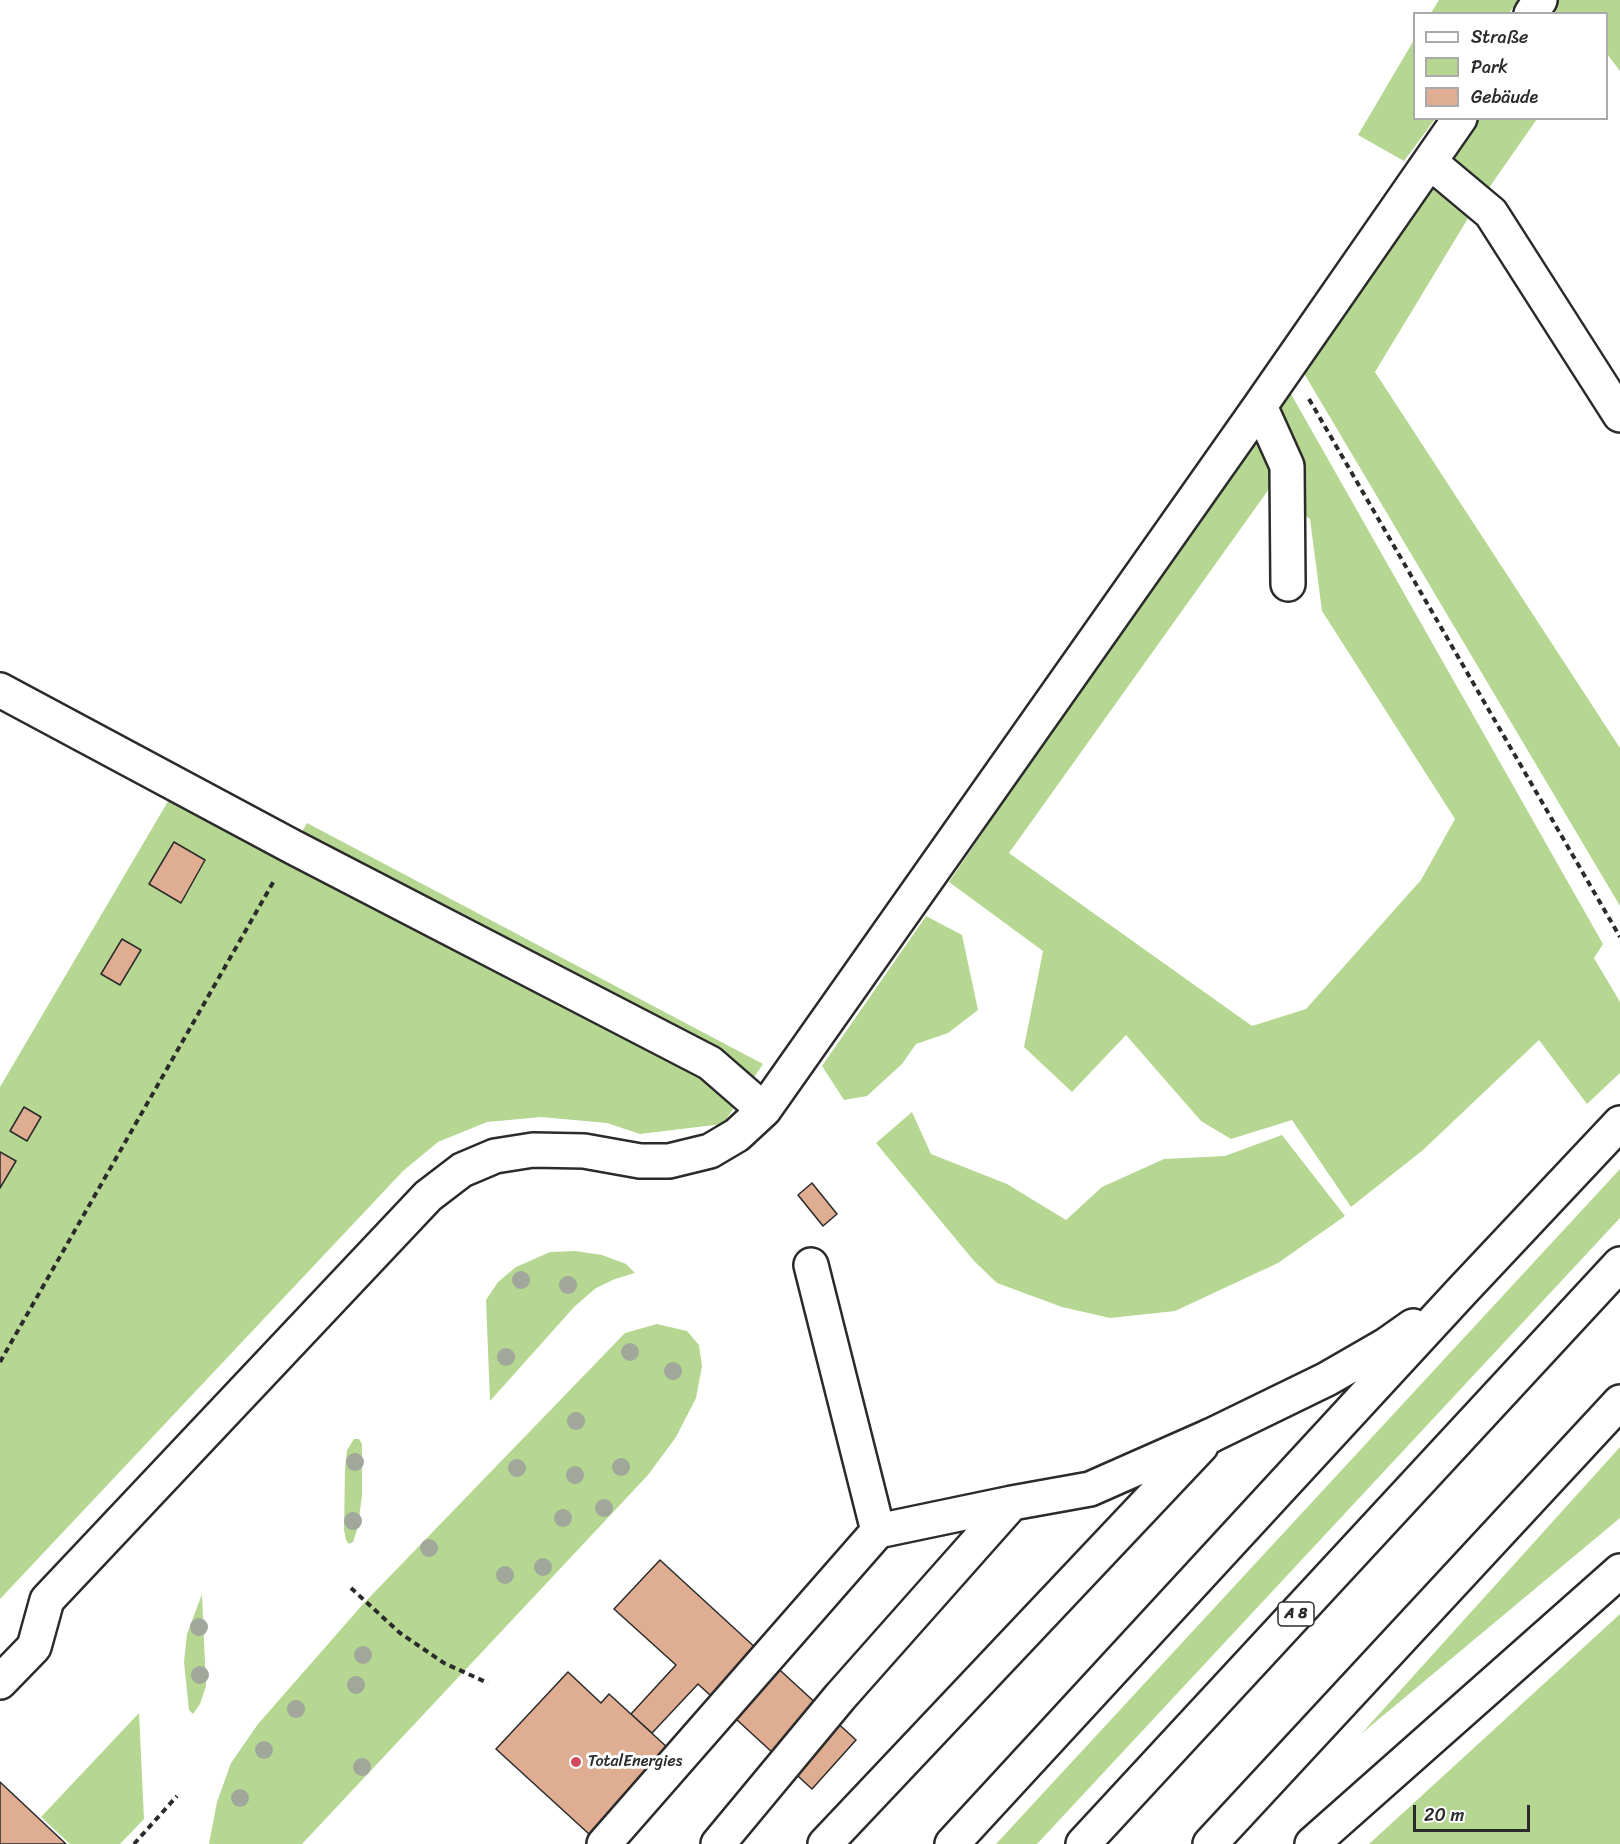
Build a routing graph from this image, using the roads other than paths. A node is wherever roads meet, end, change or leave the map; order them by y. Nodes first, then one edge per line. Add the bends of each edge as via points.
1 (1459, 120) edge
2 (1430, 162) junction
3 (1260, 406) junction
4 (1620, 415) edge
5 (1288, 584) dead end
6 (0, 690) edge
7 (764, 1110) junction
8 (1620, 1123) edge
9 (1620, 1264) edge
10 (811, 1265) dead end
11 (1461, 1292) junction
12 (1620, 1402) edge
13 (1210, 1436) junction
14 (1012, 1503) junction
15 (878, 1531) junction
16 (1620, 1570) edge
17 (0, 1682) edge
18 (604, 1844) edge
19 (718, 1844) edge
20 (825, 1844) edge
21 (952, 1844) edge
22 (1083, 1844) edge
23 (1210, 1844) edge
24 (1311, 1844) edge

1 - 2 main road
2 - 3 main road
2 - 4 main road via 1491,213
3 - 5 main road via 1287,466
3 - 7 main road
6 - 7 main road via 710,1063
7 - 17 main road via 737,1135 710,1151 669,1161 640,1161 584,1151 533,1150 495,1156 462,1170 428,1196 47,1600 34,1647
8 - 11 main road
9 - 22 main road, A 8
10 - 15 main road
11 - 13 main road via 1386,1345 1327,1379
11 - 21 main road
12 - 23 main road
13 - 14 main road via 1090,1489
13 - 20 main road
14 - 15 main road
14 - 19 main road via 840,1697
15 - 18 main road
16 - 24 main road

